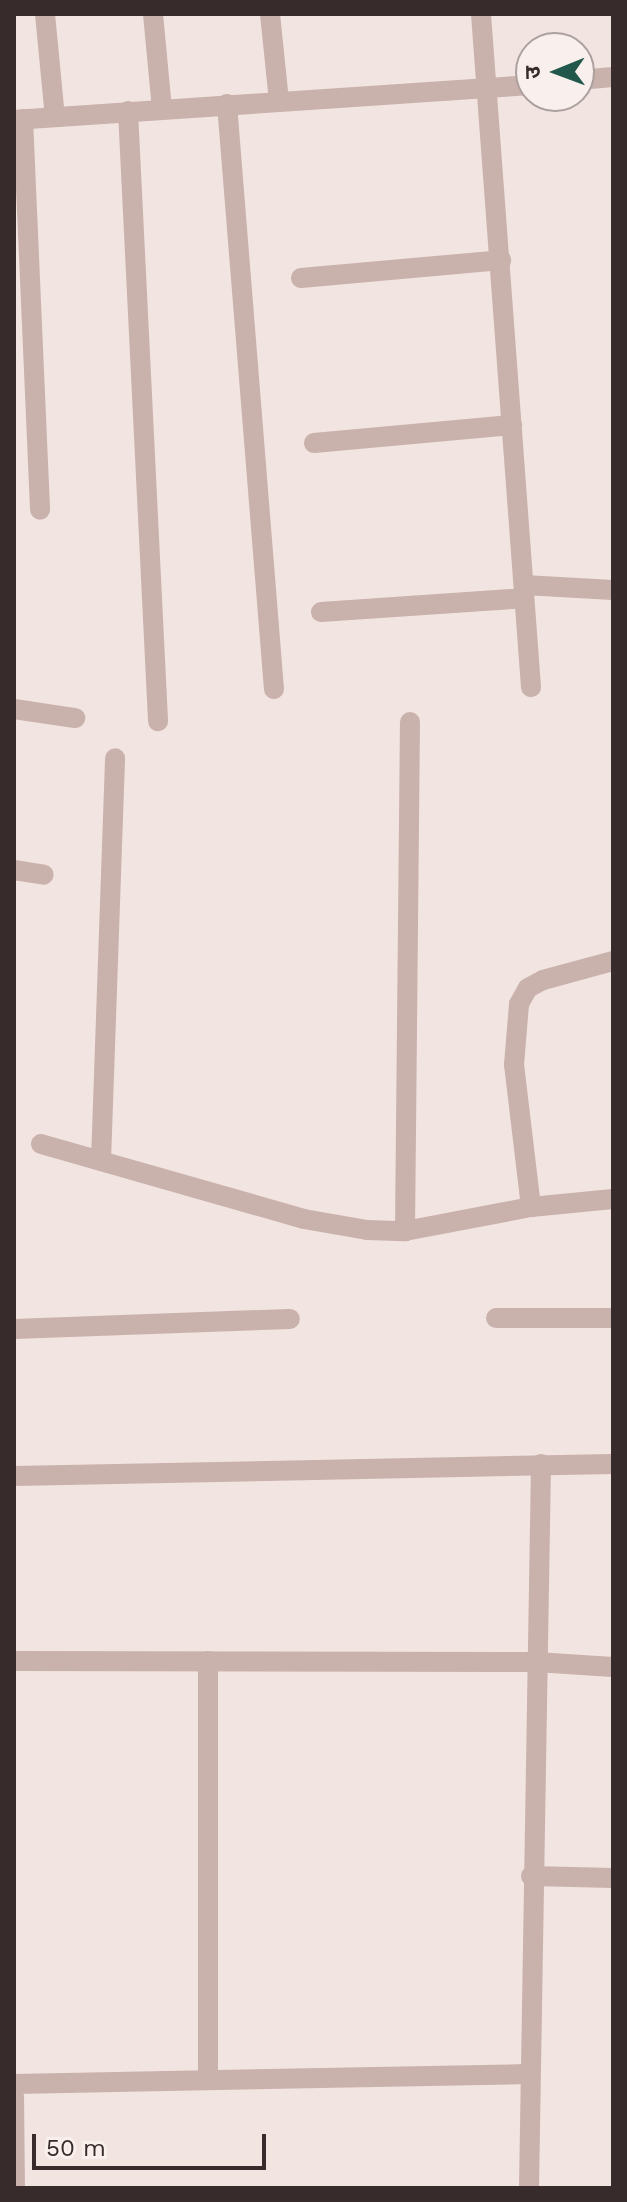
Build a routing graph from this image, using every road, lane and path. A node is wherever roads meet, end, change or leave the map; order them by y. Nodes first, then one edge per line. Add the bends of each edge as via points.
1 (45, 14) edge
2 (153, 14) edge
3 (270, 14) edge
4 (481, 14) edge
5 (515, 86) edge
6 (488, 89) junction
7 (279, 101) junction
8 (227, 104) junction
9 (162, 109) junction
10 (128, 111) junction
11 (55, 117) junction
12 (18, 119) edge
13 (501, 260) junction
14 (301, 278) dead end
15 (512, 425) junction
16 (314, 443) dead end
17 (40, 510) dead end
18 (613, 590) edge
19 (524, 592) junction
20 (321, 612) dead end
21 (531, 687) dead end
22 (274, 689) dead end
23 (14, 709) edge
24 (75, 718) dead end
25 (158, 721) dead end
26 (410, 722) dead end
27 (115, 758) dead end
28 (14, 870) edge
29 (44, 875) dead end
30 (613, 961) edge
31 (41, 1144) dead end
32 (101, 1161) junction
33 (613, 1199) edge
34 (531, 1207) junction
35 (405, 1231) junction
36 (496, 1318) dead end
37 (613, 1318) edge
38 (290, 1319) dead end
39 (14, 1329) edge
40 (541, 1464) junction
41 (613, 1464) edge
42 (14, 1476) edge
43 (14, 1661) edge
44 (208, 1661) junction
45 (536, 1662) junction
46 (613, 1667) edge
47 (531, 1876) junction
48 (613, 1878) edge
49 (528, 2074) junction
50 (208, 2079) junction
51 (14, 2084) edge
52 (14, 2096) edge
53 (15, 2188) edge
54 (529, 2188) edge

1 - 11 street
2 - 9 street
3 - 7 street
4 - 6 street
5 - 6 street
6 - 7 street
6 - 13 street
7 - 8 street
8 - 9 street
8 - 22 street
9 - 10 street
10 - 11 street
10 - 25 street
11 - 12 street
12 - 17 street
13 - 14 street
13 - 15 street
15 - 16 street
15 - 19 street
18 - 19 street
19 - 20 street
19 - 21 street
23 - 24 street
26 - 35 street
27 - 32 street
28 - 29 street
30 - 34 street via 543,980 528,988 519,1004 513,1033 515,1090
31 - 32 street
32 - 35 street via 304,1219
33 - 34 street
34 - 35 street
36 - 37 street
38 - 39 street
40 - 41 street
40 - 42 street
40 - 45 street
43 - 44 street
44 - 45 street
44 - 50 street
45 - 46 street
45 - 47 street
47 - 48 street
47 - 49 street
49 - 50 street
49 - 54 street
50 - 51 street
52 - 53 street

